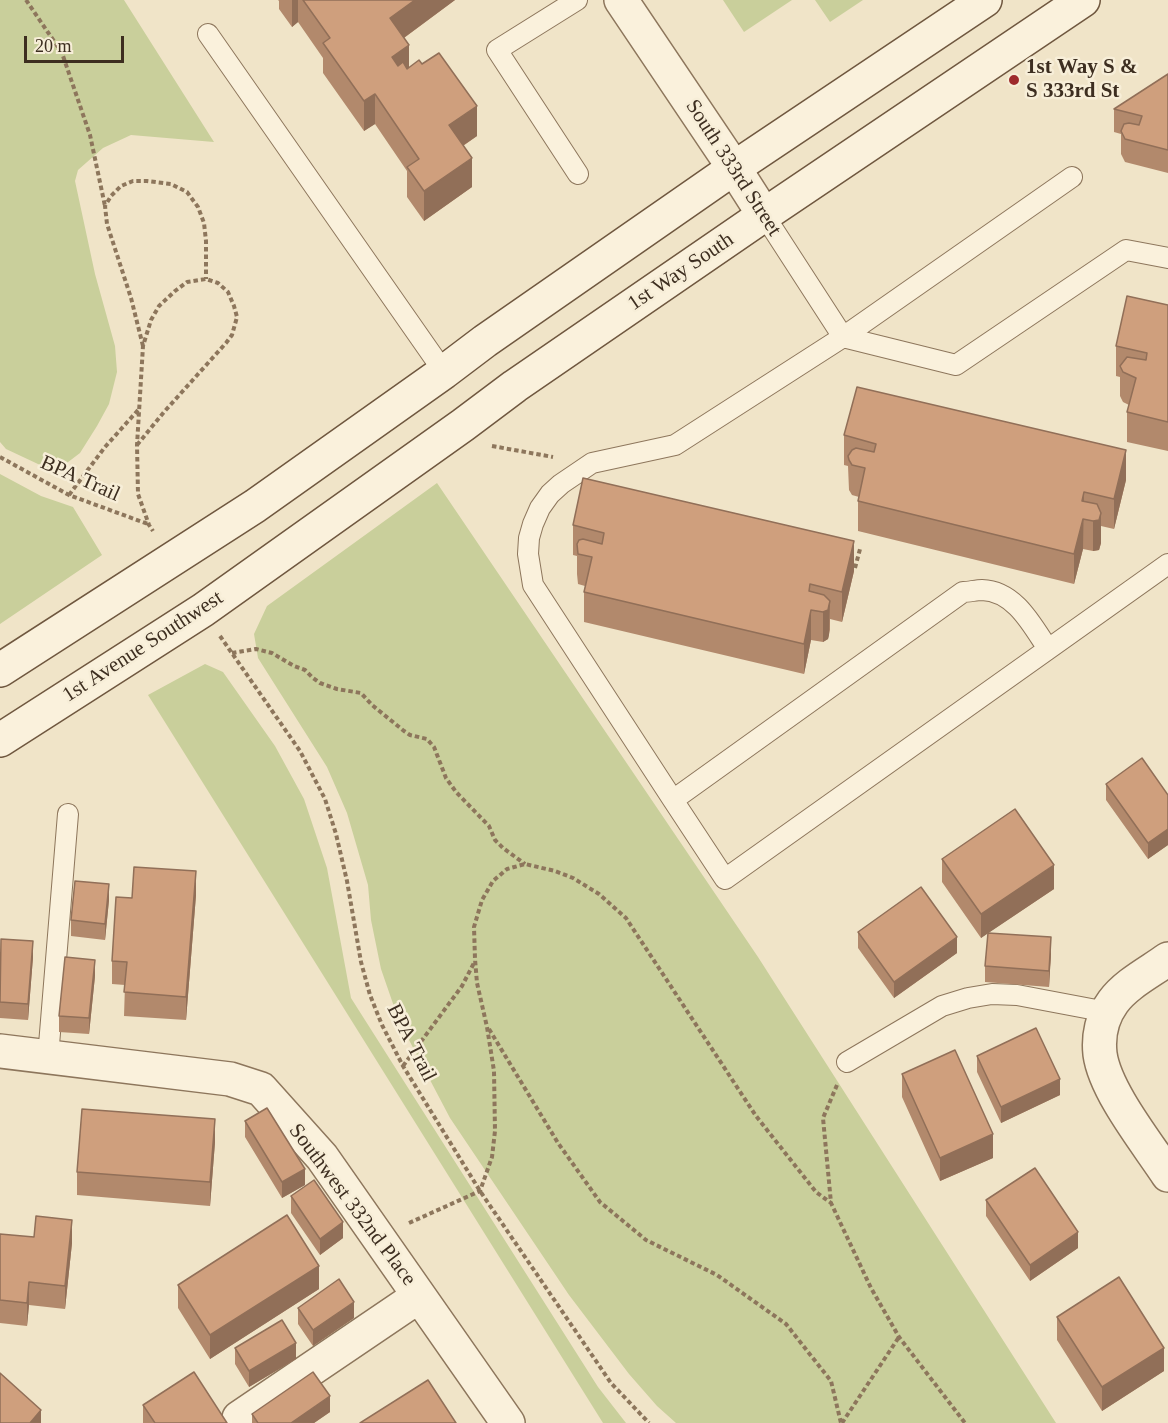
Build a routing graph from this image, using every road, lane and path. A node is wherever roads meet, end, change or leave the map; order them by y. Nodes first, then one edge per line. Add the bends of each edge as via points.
1 (26, 0) edge
2 (577, 0) edge
3 (621, 0) edge
4 (985, 0) edge
5 (1083, 0) edge
6 (208, 34) dead end
7 (734, 168) junction
8 (578, 174) dead end
9 (1072, 177) dead end
10 (105, 206) junction
11 (764, 215) junction
12 (1168, 258) edge
13 (206, 279) junction
14 (843, 337) junction
15 (143, 346) junction
16 (444, 372) junction
17 (139, 408) junction
18 (463, 425) junction
19 (137, 445) junction
20 (0, 457) edge
21 (592, 463) junction
22 (69, 495) junction
23 (860, 549) dead end
24 (285, 552) joint
25 (1168, 564) edge
26 (855, 568) edge
27 (223, 640) dead end
28 (1048, 649) junction
29 (232, 654) junction
30 (0, 670) edge
31 (0, 740) edge
32 (673, 800) junction
33 (68, 814) dead end
34 (525, 864) junction
35 (476, 959) junction
36 (1168, 960) edge
37 (1104, 1021) junction
38 (488, 1027) junction
39 (0, 1051) edge
40 (48, 1057) junction
41 (847, 1062) joint
42 (403, 1066) junction
43 (1168, 1174) edge
44 (480, 1191) junction
45 (831, 1203) junction
46 (378, 1237) junction
47 (419, 1296) junction
48 (899, 1337) junction
49 (239, 1418) dead end
50 (508, 1423) edge
51 (649, 1423) edge
52 (842, 1423) edge
53 (965, 1423) edge

1 - 10 path via 62,53 90,135
2 - 8 lane via 497,51
3 - 7 main road, South 333rd Street
4 - 7 main road
5 - 11 main road, 1st Way South
6 - 16 lane
7 - 11 main road, South 333rd Street
7 - 16 main road
9 - 14 lane
10 - 13 path via 121,186 133,182 171,184 187,192 204,222
10 - 15 path
11 - 14 lane, South 333rd Street
11 - 18 main road, 1st Way South
12 - 14 lane via 1126,250 956,365
13 - 15 path via 187,282 159,306
13 - 19 path via 228,292 237,317 232,335
14 - 21 lane via 675,445
15 - 17 path
16 - 30 main road via 255,506
17 - 19 path
17 - 22 path
18 - 21 path via 487,445
18 - 24 main road, 1st Way South
19 - 22 path, BPA Trail via 138,494 149,525
20 - 22 path, BPA Trail
21 - 32 lane via 561,484 540,508 529,538 534,585
23 - 26 path
24 - 31 main road, 1st Avenue Southwest via 203,610
25 - 28 lane
27 - 29 path, BPA Trail
28 - 32 lane via 1015,604 983,590 963,592
28 - 32 lane via 725,879
29 - 34 path via 256,649 272,653 320,682 360,693 404,731 427,739 456,792 489,826 495,840
29 - 42 path, BPA Trail via 300,751 325,799 347,881 370,995
33 - 40 lane
34 - 35 path via 507,869 493,881 482,900 474,927
34 - 45 path via 573,878 626,918 756,1116 816,1192
35 - 38 path via 477,983
35 - 42 path via 462,986
36 - 37 main road via 1114,1000
37 - 41 lane via 1017,995 992,994 942,1006
37 - 43 main road via 1100,1056 1106,1076
38 - 44 path via 494,1071 495,1131 492,1157
38 - 52 path via 558,1143 600,1202 646,1240 717,1275 786,1324 831,1381
39 - 40 main road, Southwest 332nd Place
40 - 46 main road, Southwest 332nd Place via 230,1079 261,1089 321,1157
41 - 45 path via 824,1118
42 - 44 path, BPA Trail
44 - 46 path
44 - 51 path, BPA Trail via 611,1383
45 - 48 path
46 - 47 main road, Southwest 332nd Place
47 - 49 main road
47 - 50 main road, Southwest 332nd Place
48 - 52 path
48 - 53 path

